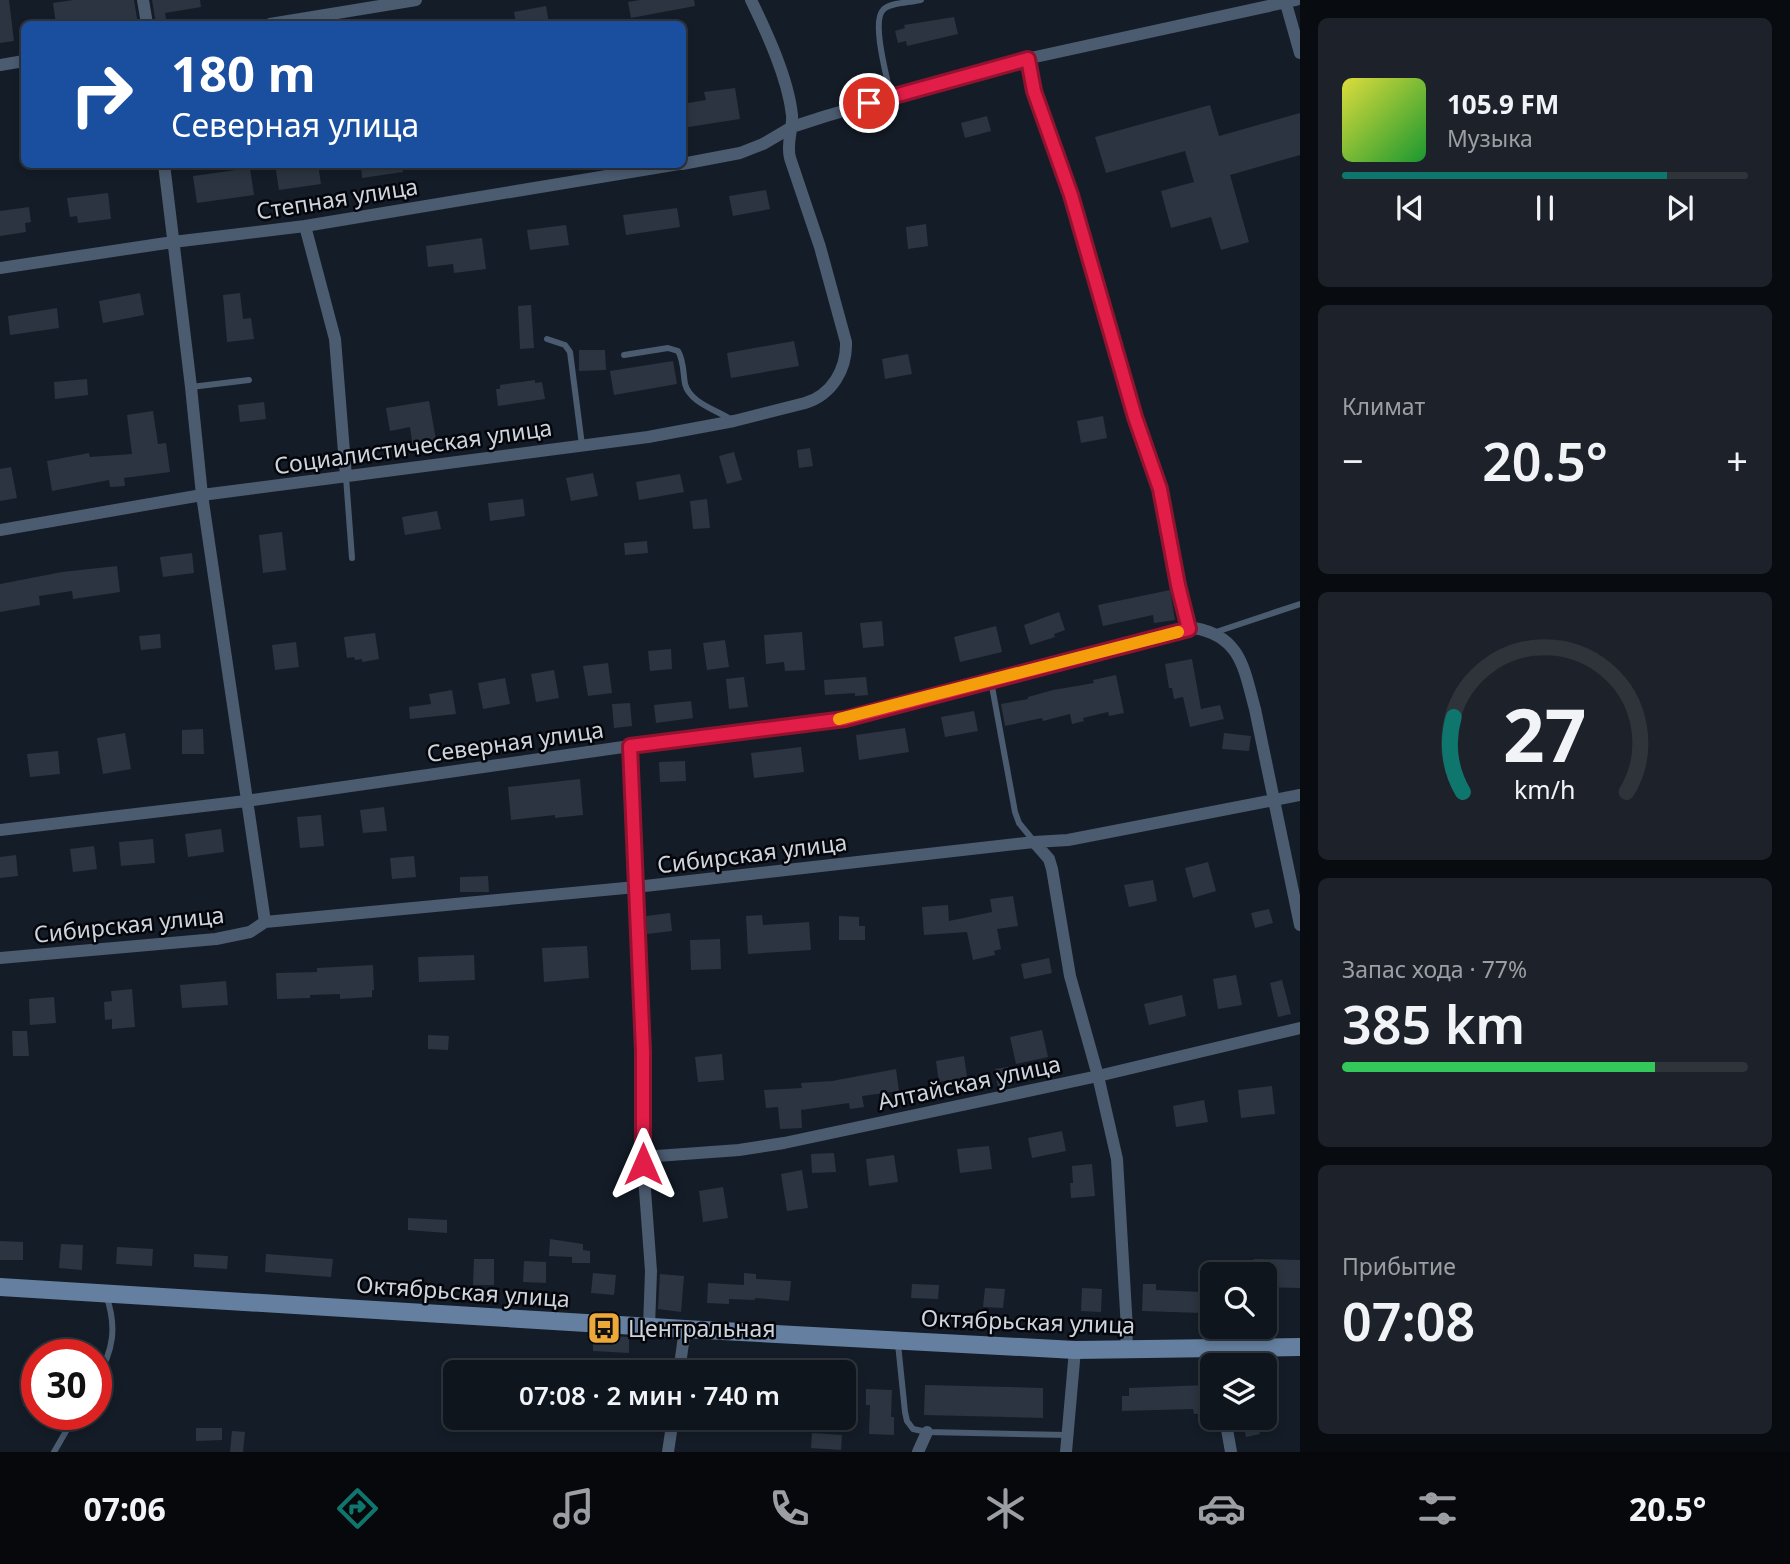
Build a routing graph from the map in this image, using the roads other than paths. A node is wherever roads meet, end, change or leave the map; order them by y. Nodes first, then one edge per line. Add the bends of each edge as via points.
1 (143, 0) edge
2 (416, 0) edge
3 (751, 0) edge
4 (920, 0) edge
5 (1289, 1) edge
6 (146, 21) edge
7 (288, 21) edge
8 (1300, 53) edge
9 (1028, 59) junction
10 (21, 62) edge
11 (0, 65) edge
12 (891, 97) junction
13 (792, 127) junction
14 (686, 163) edge
15 (164, 168) edge
16 (657, 168) edge
17 (305, 226) junction
18 (173, 242) junction
19 (0, 268) edge
20 (547, 339) dead end
21 (624, 355) dead end
22 (249, 380) dead end
23 (191, 387) junction
24 (734, 421) junction
25 (582, 445) junction
26 (346, 477) junction
27 (202, 495) junction
28 (0, 530) edge
29 (352, 558) dead end
30 (1300, 604) edge
31 (1192, 629) junction
32 (1213, 632) junction
33 (991, 681) junction
34 (630, 746) junction
35 (1300, 795) edge
36 (1274, 800) junction
37 (246, 801) junction
38 (0, 830) edge
39 (1034, 842) junction
40 (636, 887) junction
41 (265, 922) junction
42 (1300, 925) edge
43 (0, 958) edge
44 (1300, 1028) edge
45 (1098, 1076) junction
46 (643, 1157) junction
47 (0, 1287) edge
48 (106, 1293) junction
49 (649, 1327) junction
50 (685, 1329) junction
51 (898, 1341) junction
52 (112, 1344) edge
53 (1300, 1347) edge
54 (1075, 1350) junction
55 (1126, 1351) junction
56 (1243, 1353) edge
57 (1200, 1355) edge
58 (681, 1360) edge
59 (67, 1430) edge
60 (671, 1430) edge
61 (1227, 1430) edge
62 (927, 1432) junction
63 (1068, 1435) junction
64 (54, 1452) edge
65 (668, 1452) edge
66 (918, 1452) edge
67 (1066, 1452) edge
68 (1231, 1452) edge

1 - 6 street
2 - 7 street
3 - 13 street via 784,82
4 - 12 lane via 887,7 880,14
5 - 8 street
5 - 9 street, Степная улица
9 - 12 street, Степная улица
9 - 31 lane via 1034,91 1071,195 1160,489 1178,585
10 - 11 street
12 - 13 street, Степная улица
13 - 14 street, Степная улица via 752,149
13 - 24 street, Социалистическая улица via 790,158 820,247 846,352 828,390 813,401
15 - 18 street
16 - 17 street, Степная улица
17 - 18 street, Степная улица
17 - 26 street via 335,340
18 - 19 street, Степная улица
18 - 23 street
20 - 25 lane via 565,345 570,352
21 - 24 lane via 668,348 678,351 692,397
22 - 23 lane
23 - 27 street
24 - 25 street, Социалистическая улица
25 - 26 street, Социалистическая улица
26 - 27 street, Социалистическая улица
26 - 29 lane
27 - 28 street, Социалистическая улица
27 - 37 street
30 - 32 lane
31 - 32 street
31 - 33 street, Северная улица
32 - 36 street via 1235,649 1246,673
33 - 34 street, Северная улица via 845,719
33 - 39 lane via 1015,812
34 - 37 street, Северная улица
34 - 40 street
35 - 36 street, Сибирская улица
36 - 39 street, Сибирская улица via 1085,838
36 - 42 street
37 - 38 street, Северная улица
37 - 41 street
39 - 40 street, Сибирская улица
39 - 45 street via 1052,869 1070,976
40 - 41 street, Сибирская улица
40 - 46 street
41 - 43 street, Сибирская улица via 250,932 216,939
44 - 45 street, Алтайская улица
45 - 46 street, Алтайская улица via 783,1143
45 - 55 street via 1117,1159
46 - 49 street via 651,1271
47 - 48 street, Октябрьская улица
48 - 49 street, Октябрьская улица
48 - 52 lane via 113,1314
49 - 50 street, Октябрьская улица
50 - 51 street, Октябрьская улица
50 - 58 street
51 - 54 street, Октябрьская улица
51 - 62 lane via 907,1421 913,1429
53 - 56 street, Октябрьская улица
54 - 55 street, Октябрьская улица
54 - 63 street
55 - 57 street, Октябрьская улица
59 - 64 lane
60 - 65 street
61 - 68 street
62 - 63 lane
62 - 66 street
63 - 67 street

